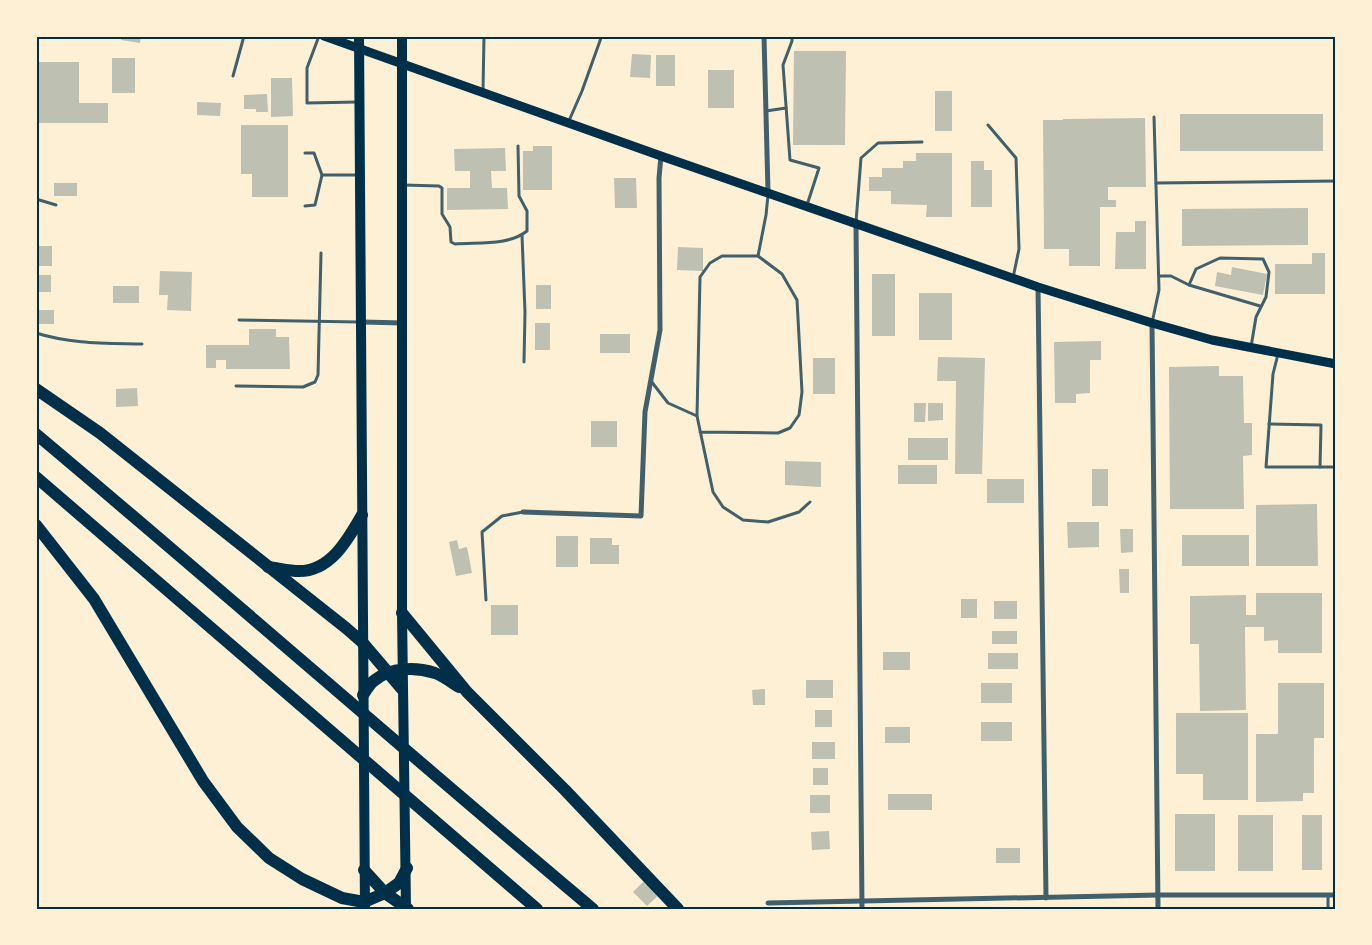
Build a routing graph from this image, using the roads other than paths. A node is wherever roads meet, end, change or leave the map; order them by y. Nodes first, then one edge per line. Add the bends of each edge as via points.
1 (244, 36) edge
2 (319, 36) edge
3 (324, 36) edge
4 (359, 36) edge
5 (402, 36) edge
6 (764, 36) edge
7 (792, 36) edge
8 (482, 37) edge
9 (601, 38) dead end
10 (359, 48) junction
11 (402, 64) junction
12 (233, 76) dead end
13 (482, 93) junction
14 (360, 102) junction
15 (786, 108) junction
16 (766, 111) junction
17 (1154, 117) dead end
18 (568, 123) junction
19 (988, 125) dead end
20 (922, 142) dead end
21 (518, 146) dead end
22 (305, 153) dead end
23 (661, 156) junction
24 (360, 174) junction
25 (322, 175) junction
26 (1336, 181) edge
27 (1156, 183) junction
28 (403, 185) junction
29 (768, 192) junction
30 (36, 199) edge
31 (56, 206) dead end
32 (305, 206) dead end
33 (807, 206) junction
34 (856, 223) junction
35 (522, 235) junction
36 (321, 253) dead end
37 (758, 256) junction
38 (1159, 276) junction
39 (1013, 278) junction
40 (1189, 285) junction
41 (1038, 287) junction
42 (1260, 306) junction
43 (239, 320) dead end
44 (319, 322) junction
45 (362, 322) junction
46 (403, 323) junction
47 (1152, 323) junction
48 (36, 333) edge
49 (142, 344) dead end
50 (1251, 348) junction
51 (1278, 354) junction
52 (524, 362) dead end
53 (1336, 364) edge
54 (651, 381) junction
55 (236, 386) dead end
56 (36, 389) edge
57 (697, 416) junction
58 (1269, 424) junction
59 (700, 432) junction
60 (36, 434) edge
61 (1320, 467) junction
62 (1336, 468) edge
63 (36, 477) edge
64 (810, 502) dead end
65 (523, 512) joint
66 (362, 515) junction
67 (36, 525) edge
68 (267, 567) junction
69 (486, 600) dead end
70 (402, 613) junction
71 (362, 642) junction
72 (402, 669) junction
73 (387, 673) junction
74 (402, 689) junction
75 (468, 692) junction
76 (363, 695) junction
77 (407, 868) junction
78 (364, 870) junction
79 (385, 894) junction
80 (1336, 894) edge
81 (1158, 895) junction
82 (1328, 895) junction
83 (1046, 898) junction
84 (768, 903) dead end
85 (365, 905) edge
86 (862, 906) edge
87 (407, 908) edge
88 (537, 909) edge
89 (593, 909) edge
90 (678, 909) edge
91 (1158, 909) edge
92 (1328, 909) edge

1 - 12 lane
2 - 14 lane via 307,68 307,103
3 - 10 main road
4 - 10 main road
5 - 11 main road
6 - 16 street
7 - 15 lane via 783,65
8 - 13 lane
9 - 18 lane
10 - 11 main road
10 - 14 main road
11 - 13 main road
11 - 28 main road
13 - 18 main road
14 - 24 main road
15 - 16 lane
15 - 33 lane via 790,160 819,168
16 - 29 street
17 - 27 lane
18 - 23 main road
19 - 39 lane via 1016,158 1019,249
20 - 34 lane via 878,143 861,158
21 - 35 lane via 519,196 527,211 527,231
22 - 25 lane via 314,153
23 - 29 main road
23 - 54 street via 660,330
24 - 25 lane
24 - 45 main road
25 - 32 lane via 316,205
26 - 27 lane
27 - 38 lane
28 - 35 lane via 442,188 442,214 450,227 451,242 455,244 501,241
28 - 46 main road
29 - 33 main road
29 - 37 lane
30 - 31 lane
33 - 34 main road
34 - 39 main road
34 - 86 street
35 - 52 lane
36 - 44 lane
37 - 57 lane via 722,256 710,263 700,277
37 - 59 lane via 782,274 797,300 802,392 799,415 790,428 778,433
38 - 40 lane via 1171,276
38 - 47 lane
39 - 41 main road
40 - 42 lane
40 - 42 lane via 1196,269 1220,258 1262,259 1269,272 1266,297
41 - 47 main road
41 - 83 street
42 - 50 lane
43 - 44 lane
44 - 45 lane
44 - 55 lane via 318,375 315,382 303,387
45 - 46 street
45 - 66 main road
46 - 70 main road
47 - 50 main road
47 - 81 street
48 - 49 lane via 85,343
50 - 51 main road
51 - 53 main road
51 - 58 lane
54 - 57 lane via 668,403
54 - 65 street via 645,412 641,516
56 - 68 highway via 100,433
57 - 59 lane
58 - 61 lane via 1321,425
58 - 61 lane via 1266,467
59 - 64 lane via 713,492 723,507 744,520 768,522 799,512
60 - 89 highway
61 - 62 lane
63 - 88 highway
65 - 69 lane via 502,516 482,532
66 - 68 highway via 339,552 320,566 300,571
66 - 71 main road
67 - 85 highway via 94,599 203,782 236,827 269,858 302,879
68 - 71 highway
70 - 72 main road
70 - 75 highway
71 - 73 highway
71 - 76 main road
72 - 73 highway
72 - 74 main road
72 - 75 highway via 436,674
73 - 74 highway
73 - 76 highway via 373,681
74 - 77 main road
75 - 90 highway
76 - 78 main road
77 - 79 highway via 399,882
77 - 87 main road
78 - 79 highway
78 - 85 main road
79 - 85 highway
79 - 87 highway
80 - 82 street
81 - 82 street
81 - 83 street
81 - 91 street
82 - 92 lane
83 - 86 street
84 - 86 street

